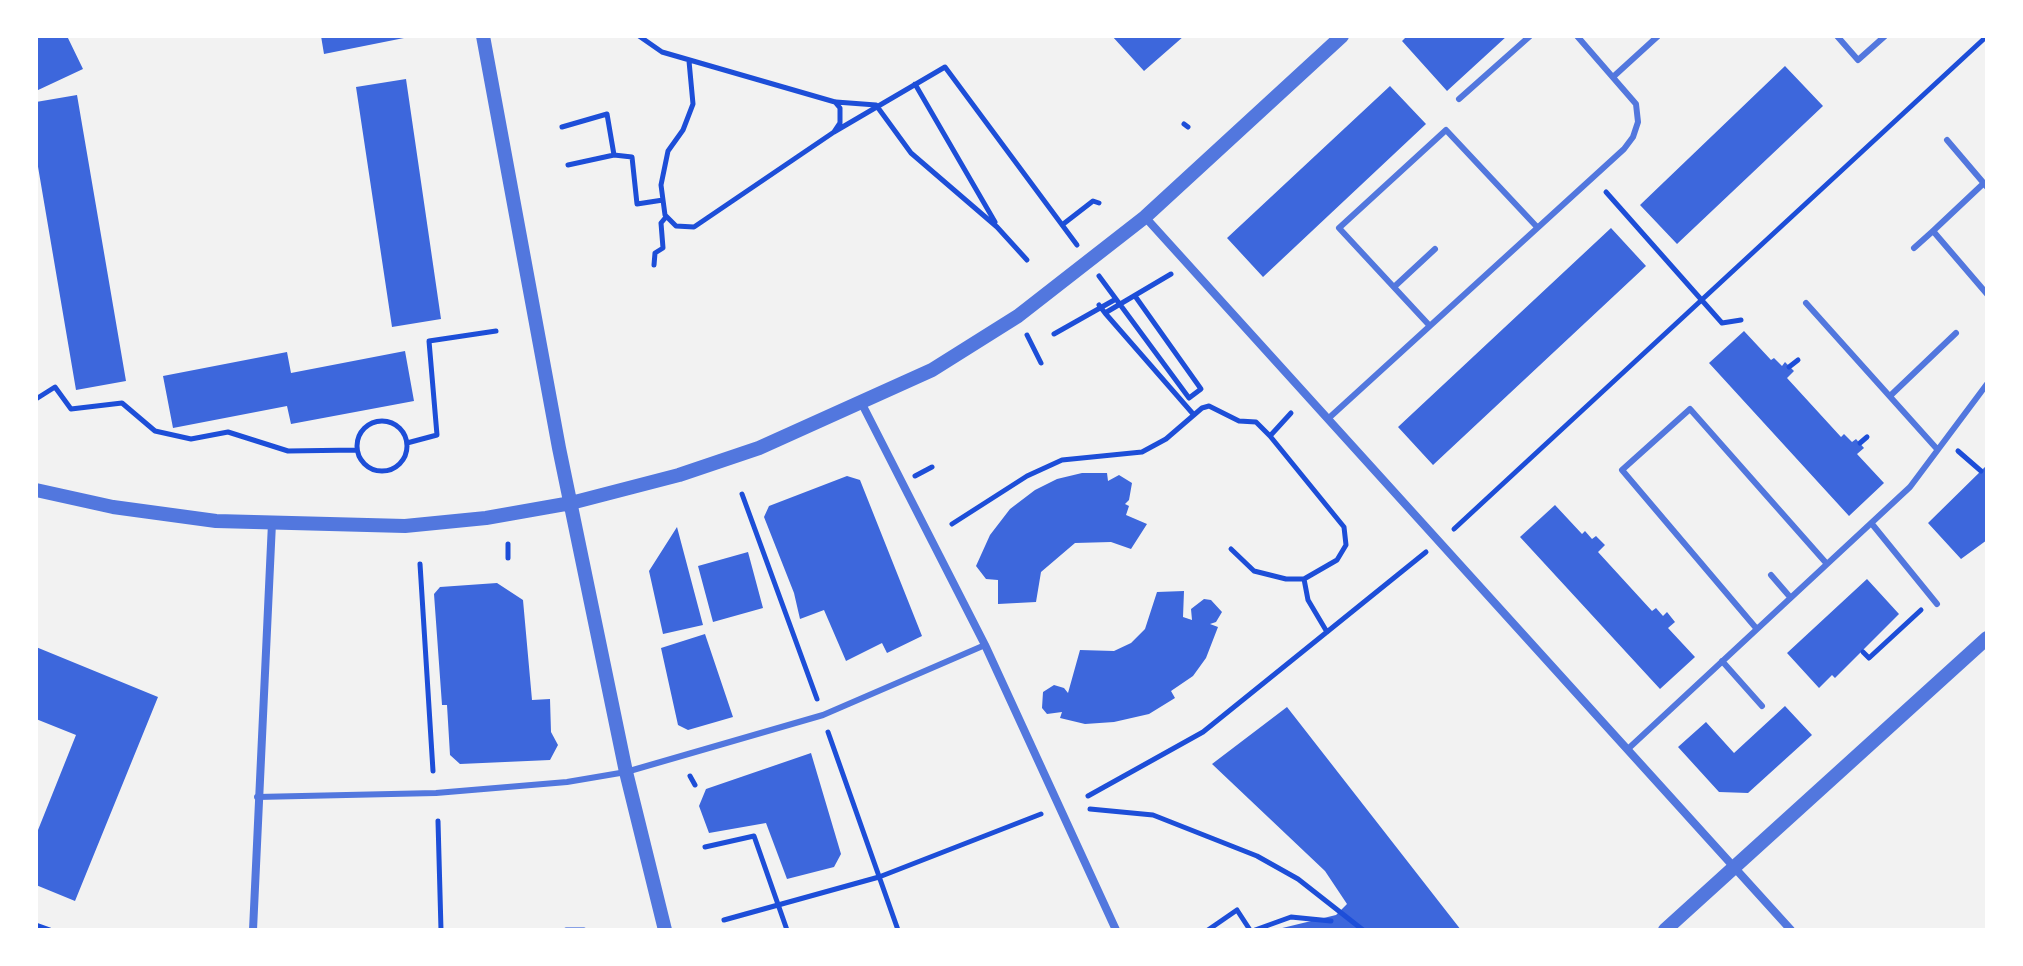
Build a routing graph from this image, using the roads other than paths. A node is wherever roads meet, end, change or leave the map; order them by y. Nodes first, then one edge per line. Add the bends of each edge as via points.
1 (483, 36) edge
2 (1342, 36) edge
3 (1530, 36) edge
4 (1577, 36) edge
5 (1658, 36) edge
6 (1837, 36) edge
7 (1885, 36) edge
8 (1613, 77) junction
9 (1459, 99) dead end
10 (1947, 140) dead end
11 (1986, 185) edge
12 (1145, 217) junction
13 (1537, 227) junction
14 (1933, 231) junction
15 (1914, 248) dead end
16 (1435, 249) dead end
17 (1394, 287) junction
18 (1987, 294) edge
19 (1806, 303) dead end
20 (1429, 325) junction
21 (1956, 333) dead end
22 (1987, 384) edge
23 (1890, 396) junction
24 (862, 404) junction
25 (1330, 417) junction
26 (1937, 449) junction
27 (36, 490) edge
28 (571, 503) junction
29 (272, 523) junction
30 (1872, 524) junction
31 (1827, 564) junction
32 (1771, 575) dead end
33 (1790, 597) junction
34 (1937, 604) dead end
35 (1756, 628) junction
36 (1987, 638) edge
37 (985, 645) junction
38 (1722, 661) junction
39 (1762, 706) dead end
40 (1629, 748) junction
41 (626, 772) junction
42 (257, 797) junction
43 (1737, 867) junction
44 (253, 930) edge
45 (665, 930) edge
46 (1116, 930) edge
47 (1665, 930) edge
48 (1791, 930) edge

1 - 28 street
2 - 12 street
3 - 9 lane
4 - 8 lane
5 - 8 lane
6 - 7 lane via 1858,60
8 - 13 lane via 1636,104 1633,137
10 - 11 lane
11 - 14 lane
12 - 24 street via 1018,316 932,370
12 - 25 street
13 - 17 lane via 1446,130 1339,228
13 - 20 lane
14 - 15 lane
14 - 18 lane
16 - 17 lane
17 - 20 lane
19 - 23 lane
20 - 25 lane
21 - 23 lane
22 - 26 lane
23 - 26 lane
24 - 28 street via 746,453
24 - 37 street
25 - 40 street
26 - 30 lane via 1910,487
27 - 29 street via 150,513
28 - 29 street via 405,526
28 - 41 street
29 - 42 street
30 - 31 lane
30 - 34 lane
31 - 33 lane
31 - 35 lane via 1690,409 1622,470
32 - 33 lane
33 - 35 lane
35 - 38 lane
36 - 43 street
37 - 41 lane via 823,715
37 - 46 street
38 - 39 lane
38 - 40 lane
40 - 43 street
41 - 42 lane via 436,793
41 - 45 street
42 - 44 street
43 - 47 street
43 - 48 street

